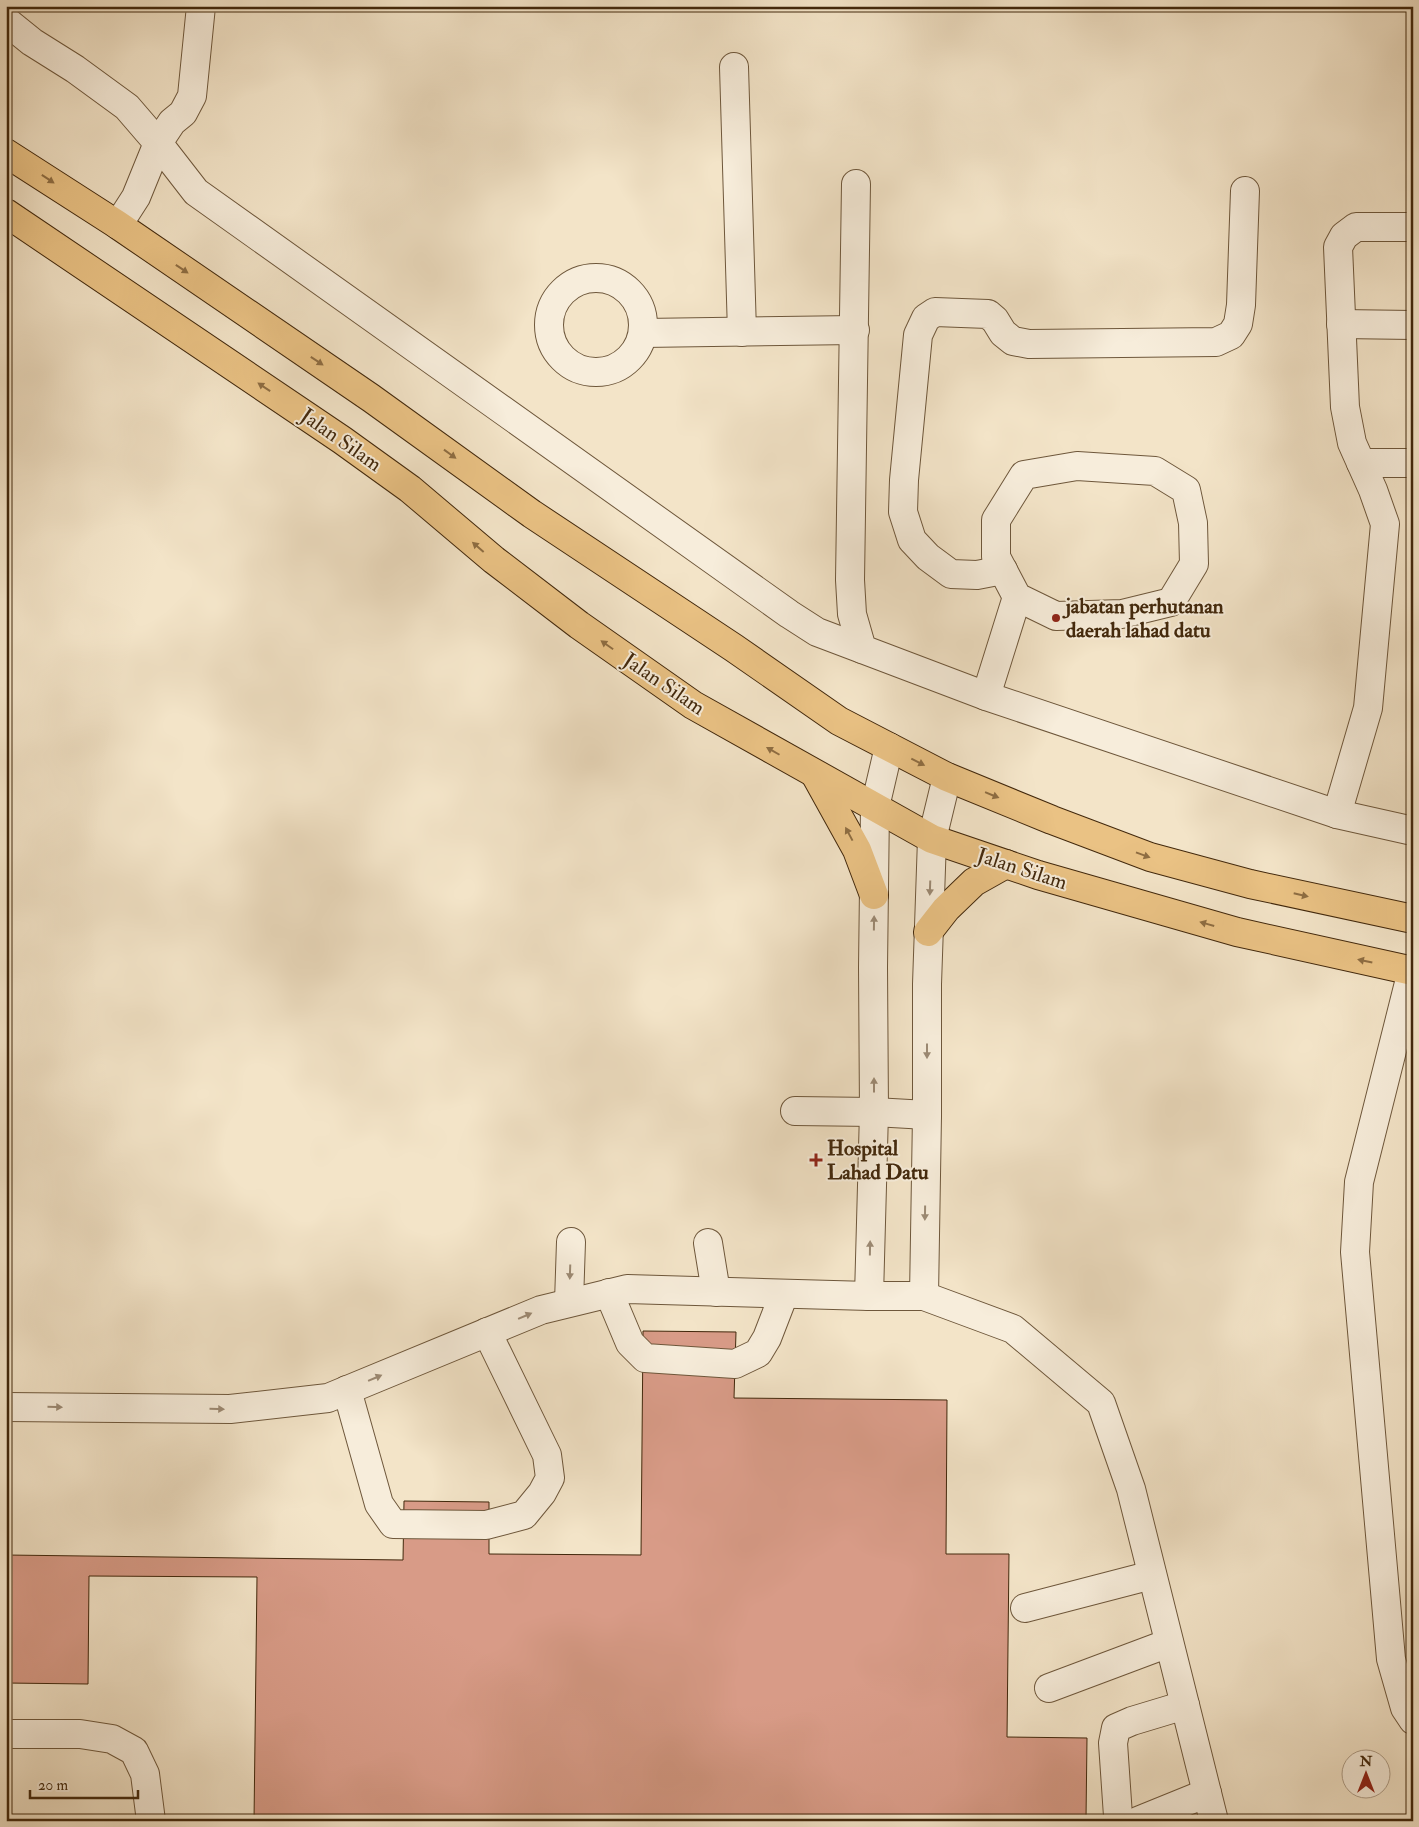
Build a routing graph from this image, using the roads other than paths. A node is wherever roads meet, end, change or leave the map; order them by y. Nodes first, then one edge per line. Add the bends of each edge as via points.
1 (201, 6) edge
2 (6, 21) edge
3 (734, 67) dead end
4 (158, 143) junction
5 (6, 153) edge
6 (856, 184) dead end
7 (1246, 191) dead end
8 (6, 213) edge
9 (118, 225) junction
10 (1413, 226) edge
11 (1341, 324) junction
12 (1413, 325) edge
13 (855, 330) junction
14 (742, 332) junction
15 (643, 333) dead end
16 (1361, 463) junction
17 (1413, 463) edge
18 (1003, 570) junction
19 (1018, 596) junction
20 (862, 649) junction
21 (986, 696) junction
22 (889, 747) junction
23 (816, 776) junction
24 (947, 777) junction
25 (875, 807) junction
26 (1337, 814) junction
27 (1413, 830) edge
28 (932, 839) junction
29 (1006, 864) junction
30 (874, 896) junction
31 (1413, 919) edge
32 (928, 932) junction
33 (1413, 971) edge
34 (796, 1111) dead end
35 (874, 1112) junction
36 (927, 1115) junction
37 (571, 1242) dead end
38 (708, 1243) dead end
39 (716, 1292) junction
40 (609, 1293) junction
41 (784, 1294) junction
42 (869, 1296) junction
43 (924, 1296) junction
44 (569, 1302) junction
45 (487, 1332) junction
46 (347, 1390) junction
47 (6, 1407) edge
48 (1152, 1575) junction
49 (1025, 1608) dead end
50 (1170, 1642) junction
51 (1049, 1688) dead end
52 (1185, 1705) junction
53 (1413, 1720) edge
54 (6, 1734) edge
55 (1207, 1793) junction
56 (151, 1821) edge
57 (1121, 1821) edge
58 (1138, 1821) edge
59 (1214, 1821) edge

1 - 4 street via 192,96 183,113 172,122
2 - 4 street via 127,107
3 - 14 street
4 - 9 street via 136,197
4 - 20 street via 196,192 790,614 817,632
5 -> 9 highway
6 - 13 street
7 - 18 street via 1238,324 1231,335 1216,342 1029,344 1002,333 988,314 936,312 926,318 918,335 903,512 912,540 951,574 977,575
23 -> 8 highway, Jalan Silam via 692,705 494,560 410,488
9 -> 22 highway via 617,572 839,721
10 - 11 street via 1356,227 1344,236 1338,248
11 - 12 street
11 - 16 street via 1345,407 1352,443
13 - 14 street
13 - 20 street via 850,580 852,614
14 - 15 street
16 - 17 street
16 - 26 street via 1385,524 1368,708
18 - 19 street
18 - 19 street via 996,557 996,520 1024,475 1077,466 1154,471 1186,490 1193,523 1194,564 1171,602 1122,614 1056,616
19 - 21 street
20 - 21 street
21 - 26 street
22 -> 24 highway
22 - 25 street
23 - 25 highway, Jalan Silam
30 -> 23 highway via 857,850
24 - 28 street
24 -> 31 highway via 1150,857 1250,884
25 - 28 highway, Jalan Silam
25 - 30 street
26 - 27 street
28 - 29 highway, Jalan Silam
28 -> 32 street
29 - 32 highway via 974,882
33 -> 29 highway, Jalan Silam via 1237,932
35 -> 30 street
32 -> 36 street
33 - 53 street via 1358,1182 1355,1252 1391,1659 1405,1708
34 - 35 street
35 - 36 street
42 -> 35 street
36 -> 43 street
37 -> 44 street
38 - 39 street
39 - 40 street via 627,1289
39 - 41 street
40 - 41 street via 630,1343 645,1358 735,1364 758,1352
40 - 44 street
41 - 42 street
42 - 43 street
43 - 48 street via 1013,1329 1101,1403 1131,1489
45 -> 44 street
46 -> 45 street
45 - 46 street via 547,1455 550,1478 524,1515 486,1525 393,1524 379,1504
47 -> 46 street via 230,1409 328,1398
48 - 49 street
48 - 50 street
50 - 51 street
50 - 52 street
52 - 55 street
52 - 57 street via 1116,1728 1113,1743
54 - 56 street via 80,1734 112,1739 134,1750 145,1774
55 - 58 street
55 - 59 street

